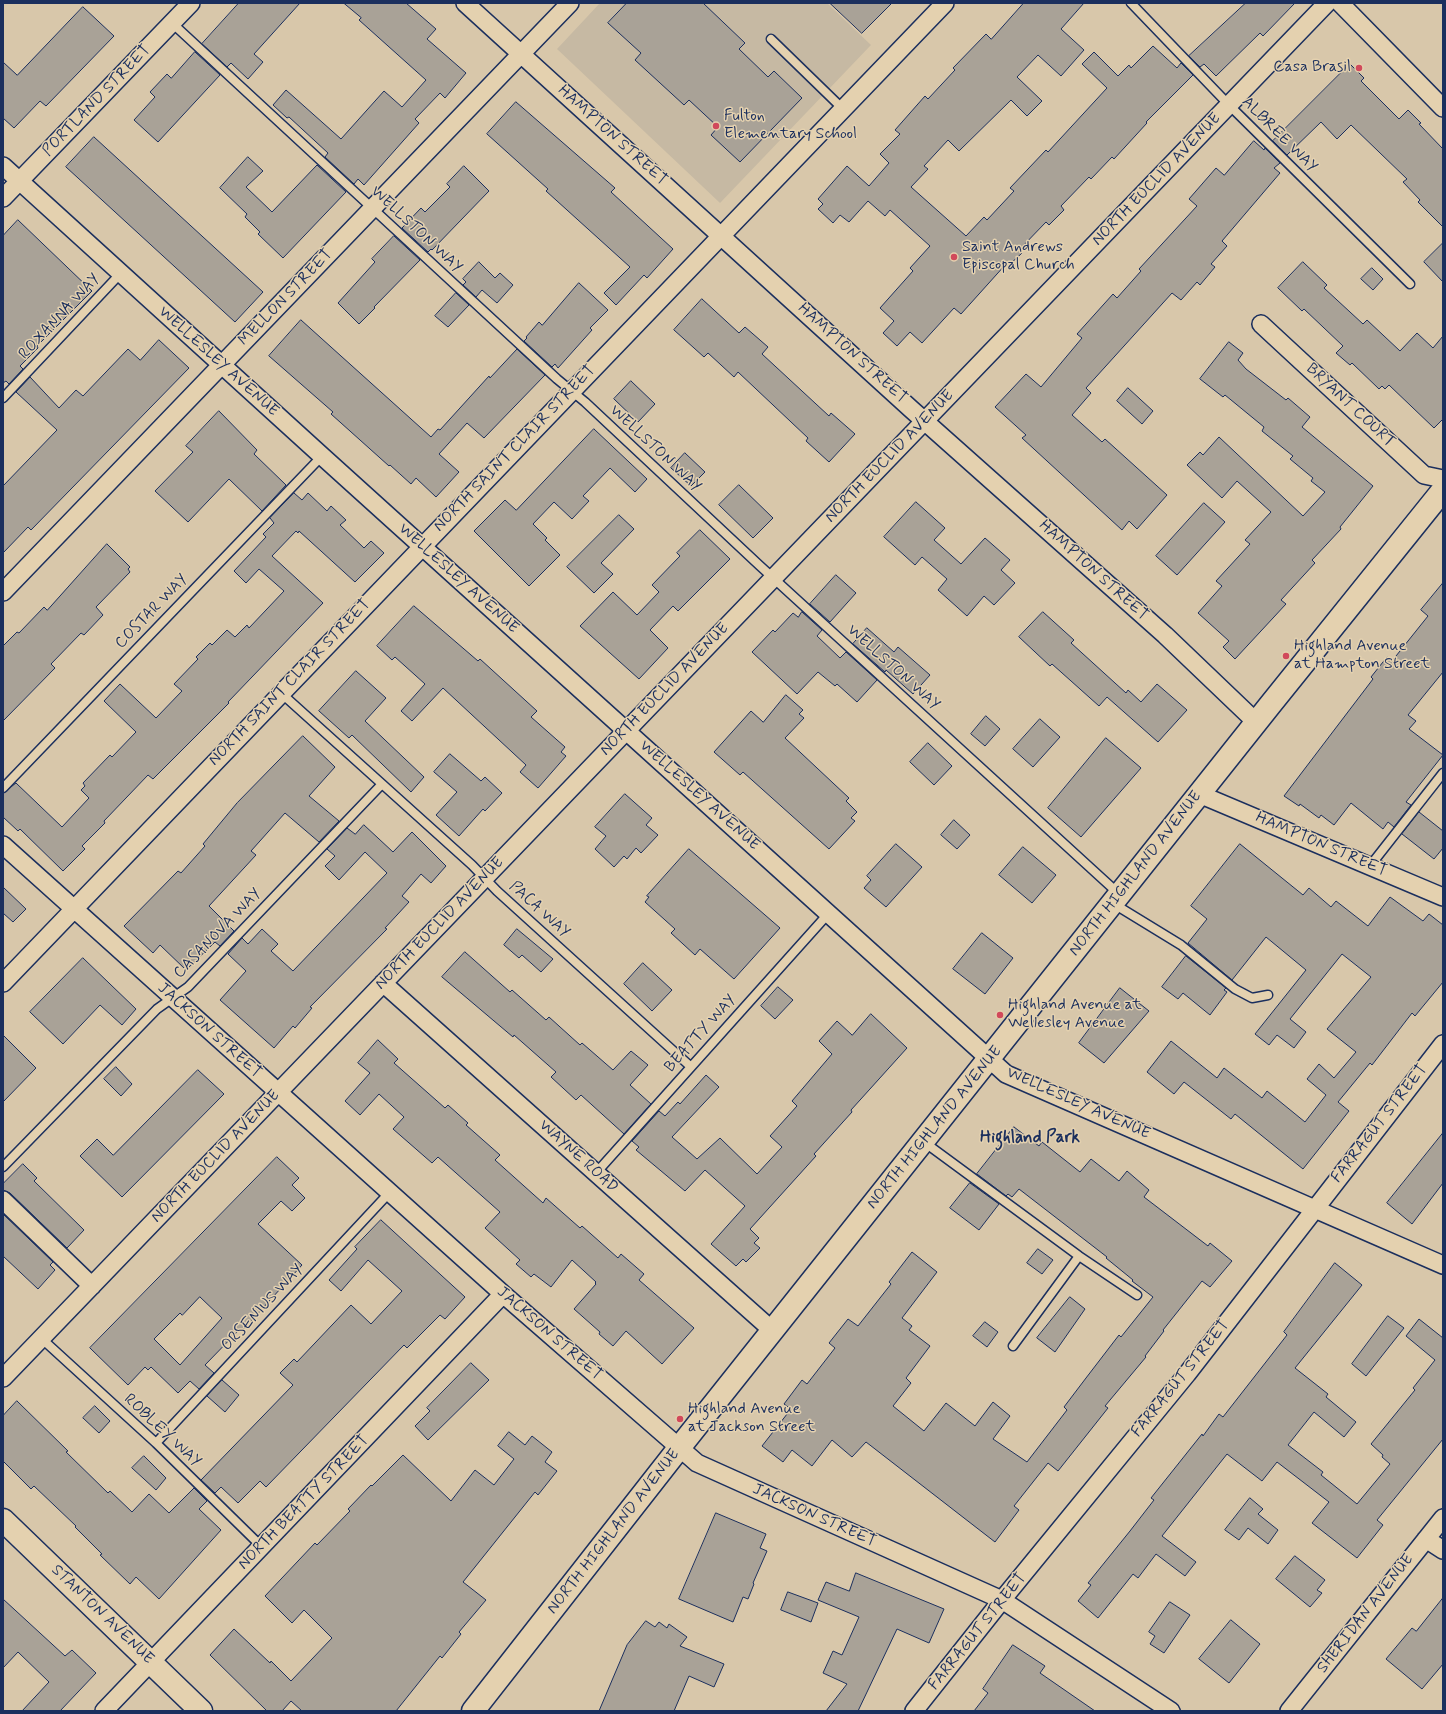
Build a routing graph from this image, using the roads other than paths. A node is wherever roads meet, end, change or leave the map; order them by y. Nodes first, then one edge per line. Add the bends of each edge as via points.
1 (191, 3) edge
2 (465, 3) edge
3 (570, 3) edge
4 (945, 3) edge
5 (1131, 3) edge
6 (1328, 3) edge
7 (1340, 3) edge
8 (172, 23) junction
9 (771, 39) dead end
10 (521, 54) junction
11 (1229, 105) junction
12 (1443, 108) edge
13 (843, 109) junction
14 (3, 166) edge
15 (20, 181) junction
16 (3, 198) edge
17 (372, 209) junction
18 (720, 235) junction
19 (121, 273) junction
20 (1410, 284) dead end
21 (1261, 324) dead end
22 (222, 365) junction
23 (571, 391) junction
24 (3, 398) edge
25 (925, 421) junction
26 (322, 456) junction
27 (1443, 479) edge
28 (1443, 490) edge
29 (422, 546) junction
30 (773, 578) junction
31 (3, 592) edge
32 (280, 693) junction
33 (1256, 722) junction
34 (626, 731) junction
35 (1443, 773) edge
36 (382, 784) junction
37 (3, 788) edge
38 (1199, 794) junction
39 (3, 846) edge
40 (1370, 866) junction
41 (485, 878) junction
42 (1443, 897) edge
43 (1116, 899) junction
44 (73, 909) junction
45 (828, 914) junction
46 (3, 983) edge
47 (383, 983) junction
48 (1268, 995) dead end
49 (173, 998) junction
50 (1443, 1044) edge
51 (989, 1059) junction
52 (690, 1066) junction
53 (278, 1093) junction
54 (923, 1142) junction
55 (3, 1167) edge
56 (596, 1174) junction
57 (390, 1192) junction
58 (3, 1200) edge
59 (1314, 1208) junction
60 (1079, 1256) junction
61 (1443, 1265) edge
62 (92, 1286) junction
63 (503, 1294) junction
64 (1137, 1295) dead end
65 (773, 1331) junction
66 (41, 1338) junction
67 (1013, 1346) dead end
68 (3, 1378) edge
69 (156, 1443) junction
70 (679, 1448) junction
71 (1443, 1518) edge
72 (3, 1520) edge
73 (1426, 1539) junction
74 (262, 1547) junction
75 (1443, 1550) edge
76 (1002, 1600) junction
77 (151, 1661) junction
78 (104, 1711) edge
79 (201, 1711) edge
80 (474, 1711) edge
81 (914, 1711) edge
82 (1172, 1711) edge
83 (1289, 1711) edge

1 - 8 street, PORTLAND STREET
2 - 10 street, HAMPTON STREET
3 - 10 street, MELLON STREET
4 - 13 street, NORTH SAINT CLAIR STREET
5 - 11 lane, ALBREE WAY
6 - 11 street, NORTH EUCLID AVENUE
7 - 12 street
8 - 15 street, PORTLAND STREET
8 - 17 lane, WELLSTON WAY
9 - 13 lane
10 - 17 street, MELLON STREET
10 - 18 street, HAMPTON STREET
11 - 20 lane, ALBREE WAY
11 - 25 street, NORTH EUCLID AVENUE
13 - 18 street, NORTH SAINT CLAIR STREET
14 - 15 street, WELLESLEY AVENUE
15 - 16 street, PORTLAND STREET
15 - 19 street, WELLESLEY AVENUE
17 - 22 street, MELLON STREET
17 - 23 lane, WELLSTON WAY
18 - 23 street, NORTH SAINT CLAIR STREET
18 - 25 street, HAMPTON STREET
19 - 22 street, WELLESLEY AVENUE
19 - 24 lane, ROXANNA WAY
21 - 27 street, BRYANT COURT via 1424,475
22 - 26 street, WELLESLEY AVENUE
22 - 31 street, MELLON STREET
23 - 29 street, NORTH SAINT CLAIR STREET
23 - 30 lane, WELLSTON WAY
25 - 30 street, NORTH EUCLID AVENUE
25 - 33 street, HAMPTON STREET via 1165,635
26 - 29 street, WELLESLEY AVENUE
26 - 37 lane, COSTAR WAY
28 - 33 main road, NORTH HIGHLAND AVENUE
29 - 32 street, NORTH SAINT CLAIR STREET
29 - 34 street, WELLESLEY AVENUE
30 - 34 street, NORTH EUCLID AVENUE
30 - 43 lane, WELLSTON WAY
32 - 36 lane, PACA WAY
32 - 44 street, NORTH SAINT CLAIR STREET
33 - 38 main road, NORTH HIGHLAND AVENUE
34 - 41 street, NORTH EUCLID AVENUE
34 - 45 street, WELLESLEY AVENUE
35 - 40 lane
36 - 41 lane, PACA WAY
36 - 49 lane, CASANOVA WAY via 188,987
38 - 40 street, HAMPTON STREET
38 - 43 main road, NORTH HIGHLAND AVENUE
39 - 44 street, JACKSON STREET
40 - 42 street, HAMPTON STREET
41 - 47 street, NORTH EUCLID AVENUE
41 - 52 lane, PACA WAY
43 - 48 lane, WELLSTON WAY via 1181,945 1235,989 1252,998
43 - 51 main road, NORTH HIGHLAND AVENUE
44 - 46 street, NORTH SAINT CLAIR STREET
44 - 49 street, JACKSON STREET
45 - 51 street, WELLESLEY AVENUE
45 - 52 lane, BEATTY WAY
47 - 53 street, NORTH EUCLID AVENUE
47 - 56 street, WAYNE ROAD
49 - 53 street, JACKSON STREET
49 - 55 lane, CASANOVA WAY via 157,1009
50 - 59 street, FARRAGUT STREET
51 - 54 main road, NORTH HIGHLAND AVENUE
51 - 59 street, WELLESLEY AVENUE via 1006,1074
52 - 56 lane, BEATTY WAY
53 - 57 street, JACKSON STREET
53 - 62 street, NORTH EUCLID AVENUE
54 - 60 lane
54 - 65 main road, NORTH HIGHLAND AVENUE
56 - 65 street, WAYNE ROAD
57 - 63 street, JACKSON STREET
57 - 69 lane, ORSENIUS WAY
58 - 62 street
59 - 61 street, WELLESLEY AVENUE
59 - 76 street, FARRAGUT STREET via 1187,1374
60 - 64 lane
60 - 67 lane
62 - 66 street, NORTH EUCLID AVENUE
63 - 70 street, JACKSON STREET
63 - 74 street, NORTH BEATTY STREET
65 - 70 main road, NORTH HIGHLAND AVENUE
66 - 68 street, NORTH EUCLID AVENUE
66 - 69 lane, ROBLEY WAY
69 - 74 lane, ROBLEY WAY
70 - 76 street, JACKSON STREET via 697,1463
70 - 80 main road, NORTH HIGHLAND AVENUE
71 - 73 street, SHERIDAN AVENUE
72 - 77 main road, STANTON AVENUE
73 - 75 street
73 - 83 street, SHERIDAN AVENUE
74 - 77 street, NORTH BEATTY STREET
76 - 81 street, FARRAGUT STREET
76 - 82 street, JACKSON STREET
77 - 78 street, NORTH BEATTY STREET
77 - 79 main road, STANTON AVENUE

